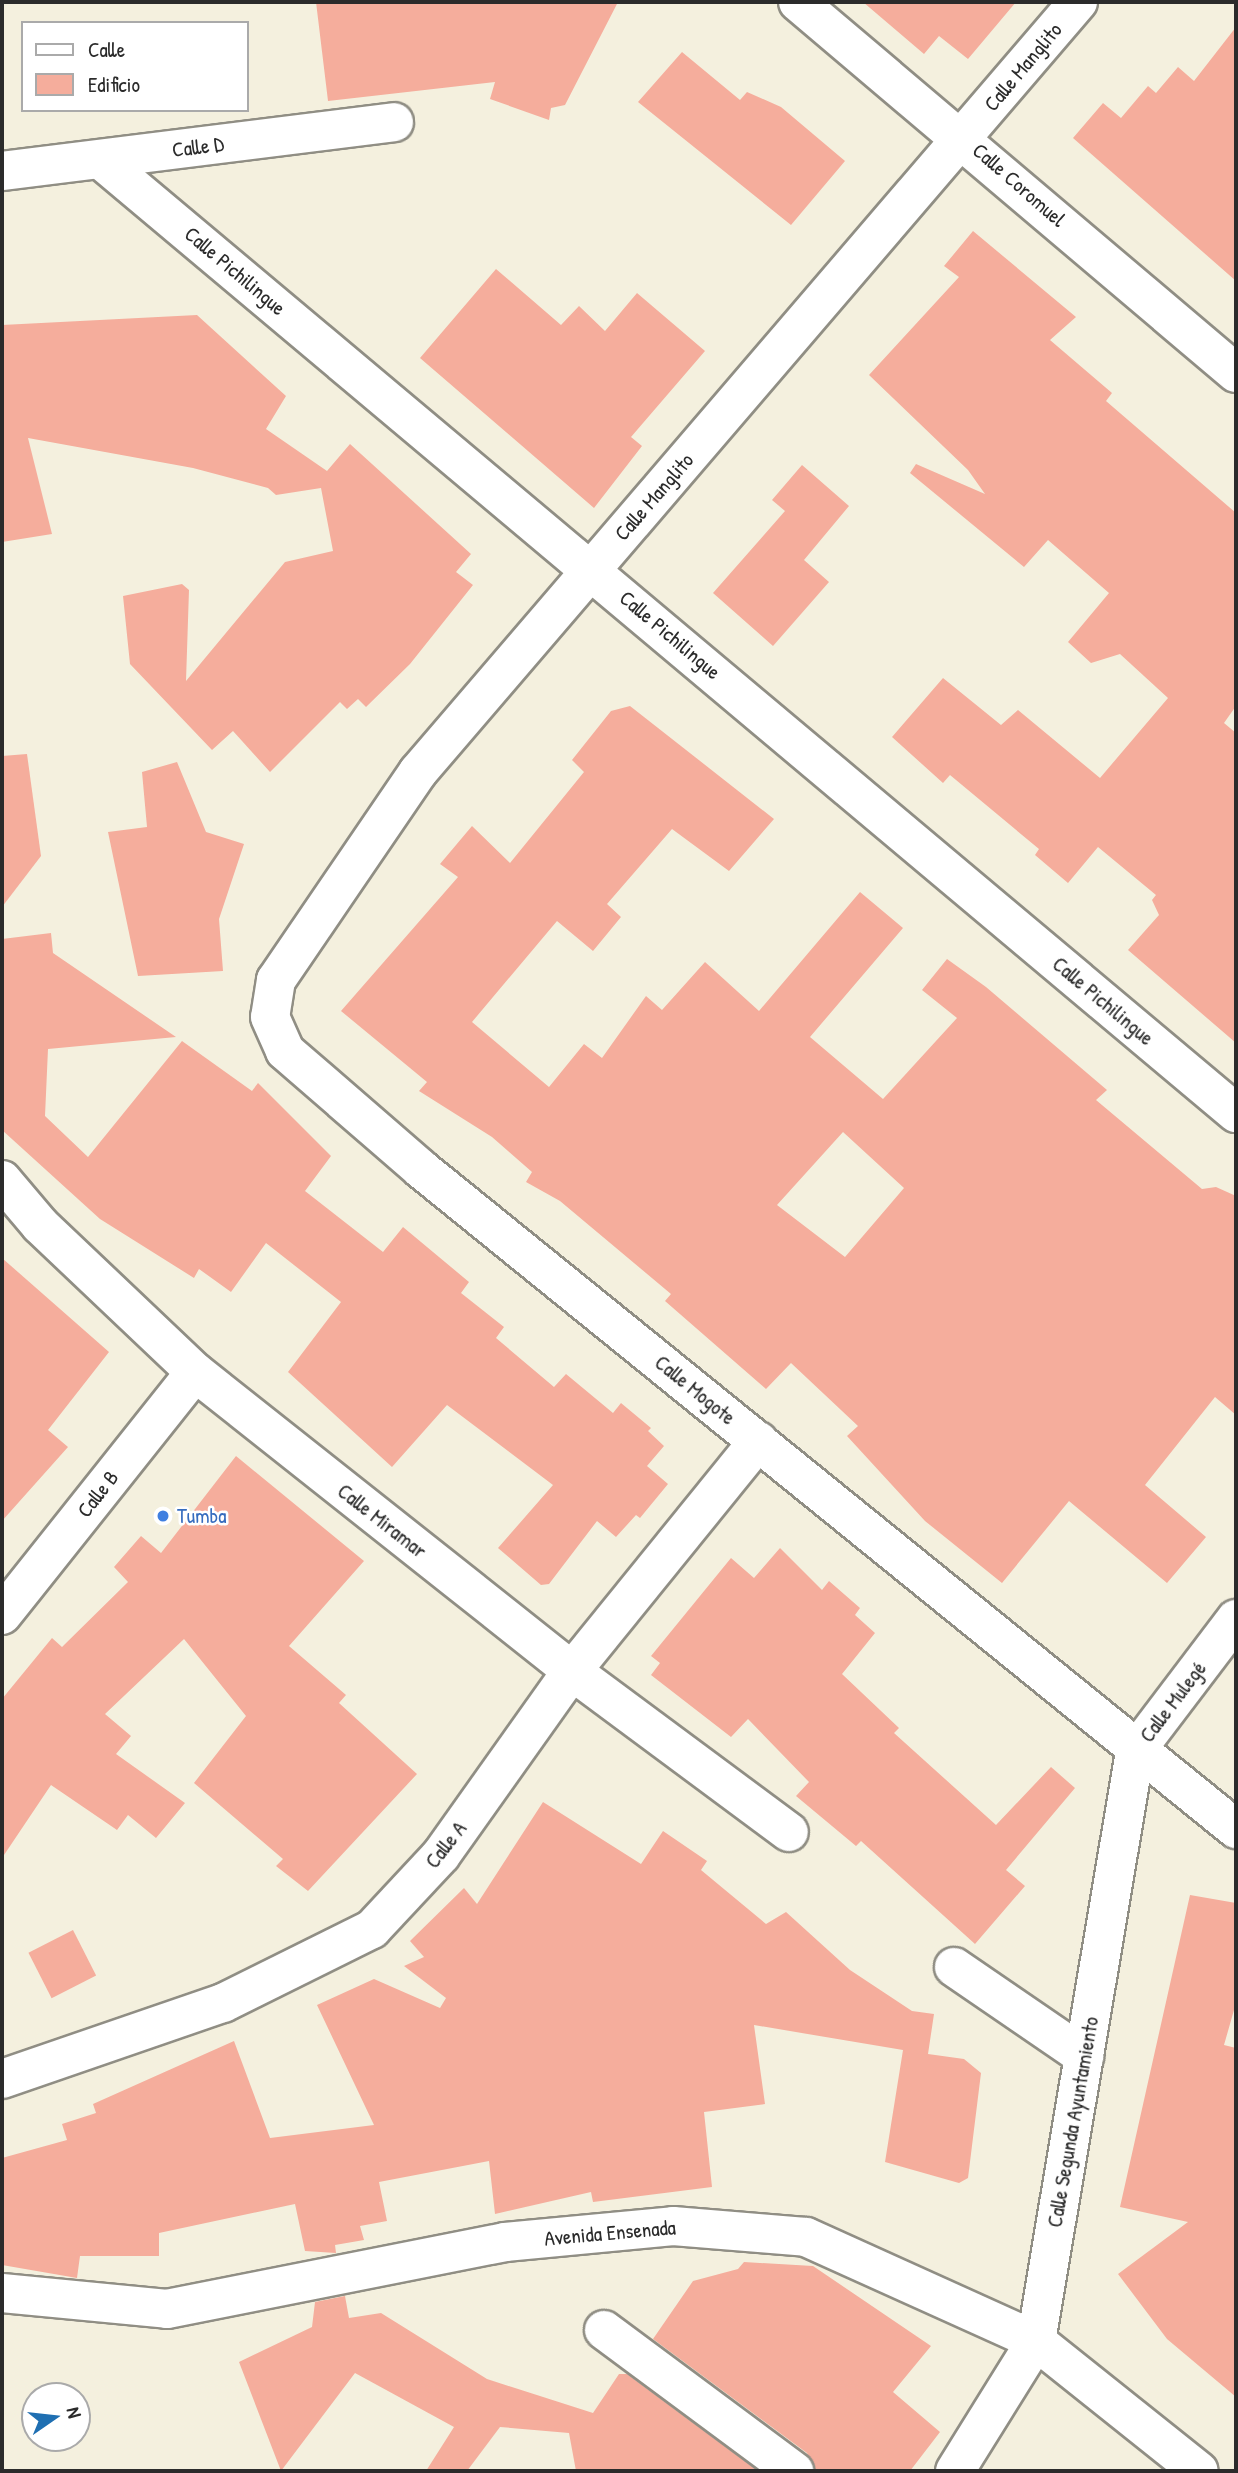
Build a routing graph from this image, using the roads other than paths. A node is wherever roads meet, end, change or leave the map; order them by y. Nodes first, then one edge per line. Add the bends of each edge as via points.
1 (798, 2) edge
2 (1078, 2) edge
3 (394, 122) dead end
4 (964, 137) junction
5 (101, 160) junction
6 (2, 171) edge
7 (1236, 373) edge
8 (592, 569) junction
9 (270, 1017) joint
10 (1236, 1113) edge
11 (2, 1180) edge
12 (195, 1372) junction
13 (758, 1440) junction
14 (2, 1615) edge
15 (1236, 1619) edge
16 (572, 1671) junction
17 (1135, 1752) junction
18 (1236, 1829) edge
19 (789, 1832) dead end
20 (954, 1967) dead end
21 (1084, 2056) junction
22 (2, 2078) edge
23 (2, 2293) edge
24 (604, 2330) dead end
25 (1036, 2341) junction
26 (794, 2471) edge
27 (955, 2471) edge
28 (1199, 2471) edge

1 - 4 street, Calle Coromuel
2 - 4 street, Calle Manglito
3 - 5 street, Calle D
4 - 7 street, Calle Coromuel
4 - 8 street, Calle Manglito
5 - 6 street, Calle D
5 - 8 street, Calle Pichilingue
8 - 9 street, Calle Manglito via 418,772 276,980
8 - 10 street, Calle Pichilingue
9 - 13 street, Calle Mogote via 285,1051
11 - 12 street, Calle Miramar via 40,1225
12 - 14 street, Calle B
12 - 16 street, Calle Miramar
13 - 16 street, Calle A
13 - 17 street, Calle Mogote
15 - 17 street, Calle Mulegé
16 - 19 street, Calle Miramar
16 - 22 street, Calle A via 441,1855 372,1929 223,2003
17 - 18 street, Calle Mogote
17 - 21 street, Calle Segunda Ayuntamiento
20 - 21 street
21 - 25 street, Calle Segunda Ayuntamiento
23 - 25 street, Avenida Ensenada via 167,2309 505,2242 673,2225 806,2237
24 - 26 street
25 - 27 street, Calle Segunda Ayuntamiento
25 - 28 street, Avenida Ensenada

